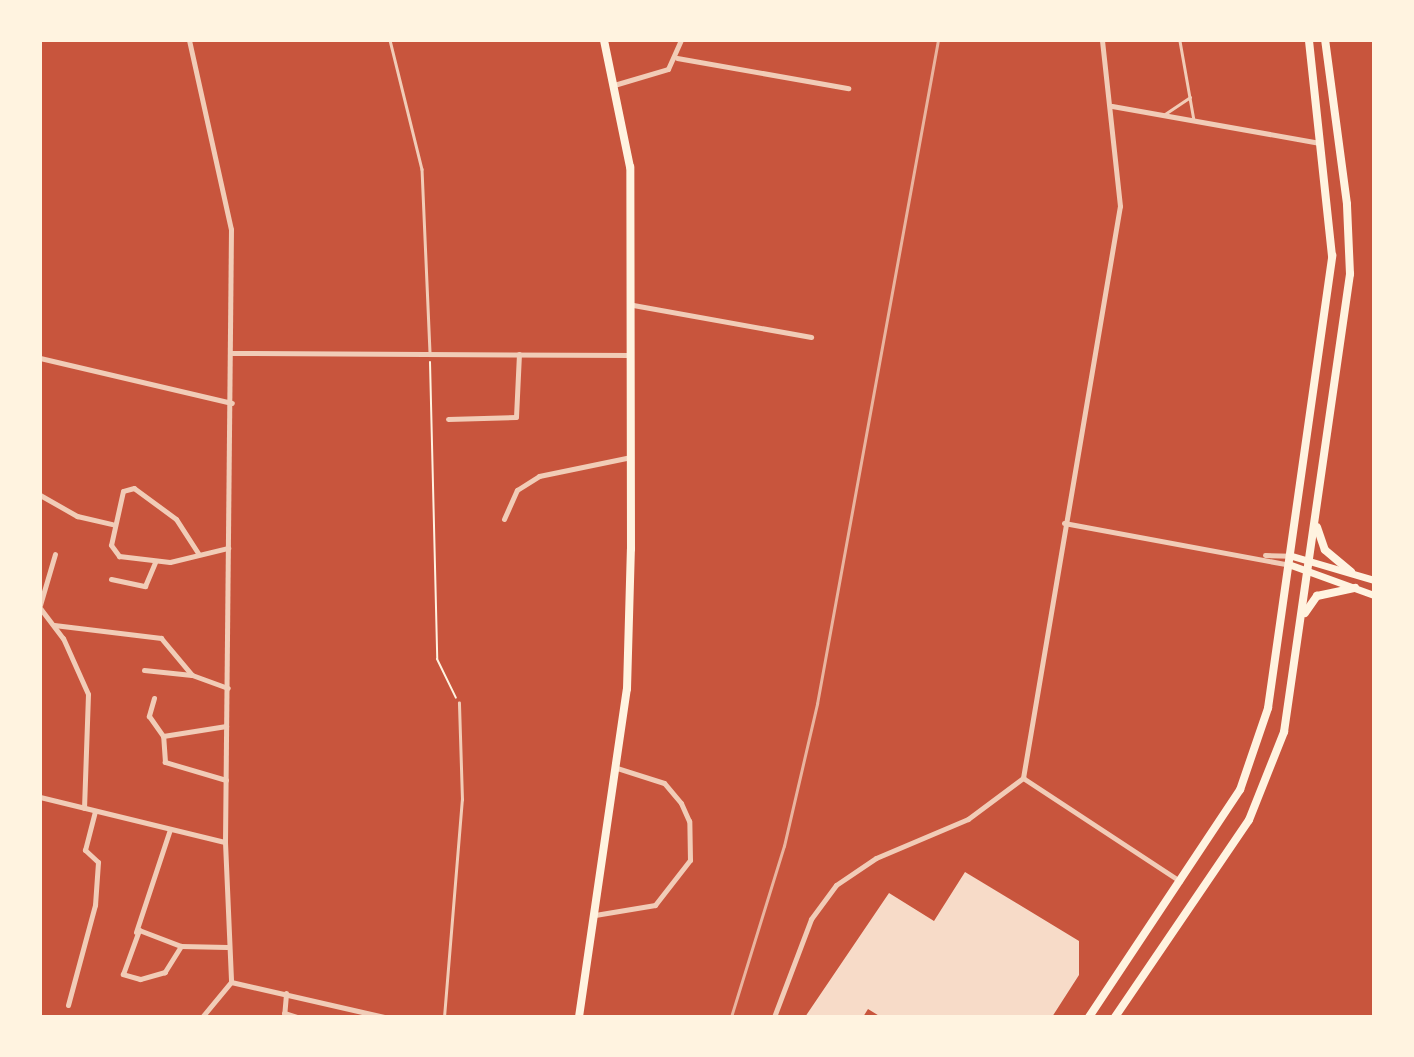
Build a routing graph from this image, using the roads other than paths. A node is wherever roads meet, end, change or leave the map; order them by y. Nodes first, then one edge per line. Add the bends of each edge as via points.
1 (189, 40) edge
2 (390, 40) edge
3 (604, 40) edge
4 (681, 40) edge
5 (1102, 40) edge
6 (1309, 40) edge
7 (1325, 40) edge
8 (1180, 41) edge
9 (677, 58) junction
10 (614, 85) junction
11 (848, 88) dead end
12 (1190, 97) junction
13 (1112, 106) junction
14 (1162, 115) junction
15 (1194, 121) junction
16 (1323, 144) junction
17 (633, 305) junction
18 (811, 337) dead end
19 (232, 353) junction
20 (430, 354) junction
21 (519, 354) junction
22 (632, 355) junction
23 (40, 358) edge
24 (232, 403) junction
25 (448, 419) dead end
26 (631, 457) junction
27 (40, 495) edge
28 (504, 519) dead end
29 (1315, 520) junction
30 (1064, 523) junction
31 (112, 524) junction
32 (228, 548) junction
33 (198, 553) junction
34 (55, 554) dead end
35 (1309, 558) junction
36 (1292, 560) junction
37 (155, 562) junction
38 (1308, 572) junction
39 (1351, 572) junction
40 (111, 579) dead end
41 (1374, 580) edge
42 (1354, 588) junction
43 (1374, 594) edge
44 (40, 607) edge
45 (54, 625) junction
46 (1299, 630) junction
47 (144, 670) dead end
48 (192, 675) junction
49 (228, 688) junction
50 (154, 698) dead end
51 (459, 703) road end
52 (226, 726) junction
53 (163, 736) junction
54 (617, 768) junction
55 (1023, 778) junction
56 (226, 780) junction
57 (40, 797) edge
58 (84, 808) junction
59 (95, 811) junction
60 (170, 829) junction
61 (225, 842) junction
62 (1180, 881) junction
63 (595, 915) junction
64 (136, 932) junction
65 (181, 946) junction
66 (227, 947) junction
67 (231, 982) junction
68 (286, 993) junction
69 (68, 1005) dead end
70 (206, 1015) edge
71 (284, 1015) edge
72 (297, 1017) edge
73 (384, 1017) edge
74 (444, 1017) edge
75 (579, 1017) edge
76 (774, 1017) edge
77 (1089, 1017) edge
78 (1115, 1017) edge

1 - 19 street via 229,210
2 - 20 lane via 422,169
3 - 10 main road
4 - 9 street
5 - 13 street
6 - 16 main road
7 - 29 main road via 1351,250
8 - 12 lane
9 - 10 street via 661,73
9 - 11 street
10 - 17 main road via 630,167
12 - 14 lane
12 - 15 lane
13 - 14 street
13 - 30 street via 1120,206
14 - 15 street
15 - 16 street
16 - 36 main road via 1330,287
17 - 18 street
17 - 22 main road
19 - 20 street
19 - 24 street
20 - 21 street
21 - 22 street
21 - 25 street via 516,417
22 - 26 main road
23 - 24 street
24 - 32 street
26 - 28 street via 539,476 517,490
26 - 54 main road via 627,689
27 - 31 street via 77,516
29 - 35 main road
29 - 39 main road via 1325,550
30 - 36 street
30 - 55 street
31 - 33 street via 120,494 134,488 176,519
31 - 37 street via 117,554
32 - 33 street
32 - 49 street
33 - 37 street
34 - 44 street
35 - 36 main road
35 - 38 main road
35 - 39 main road
36 - 38 main road
36 - 62 main road via 1268,708 1252,763
37 - 40 street via 145,586
38 - 42 main road
38 - 46 main road
39 - 41 main road
42 - 43 main road
42 - 46 main road via 1317,596
44 - 45 street
45 - 48 street via 161,638
45 - 58 street via 88,694
46 - 78 main road via 1284,732 1263,794
47 - 48 street
48 - 49 street
49 - 52 street
50 - 53 street via 149,716
51 - 74 lane via 462,800
52 - 53 street
52 - 56 street
53 - 56 street via 165,762
54 - 63 main road
54 - 63 street via 664,783 681,803 689,821 690,860 655,905
55 - 62 street
55 - 76 street via 968,819 876,858 836,885 811,919
56 - 61 street
57 - 58 street
58 - 59 street
59 - 60 street
59 - 69 street via 85,850 98,862 95,905
60 - 61 street
60 - 64 street
61 - 66 street
62 - 77 main road
63 - 75 main road
64 - 65 street via 149,930
64 - 65 street via 123,967 128,978 165,972
65 - 66 street
66 - 67 street
67 - 68 street
67 - 70 street
68 - 71 street
68 - 73 street
71 - 72 street

